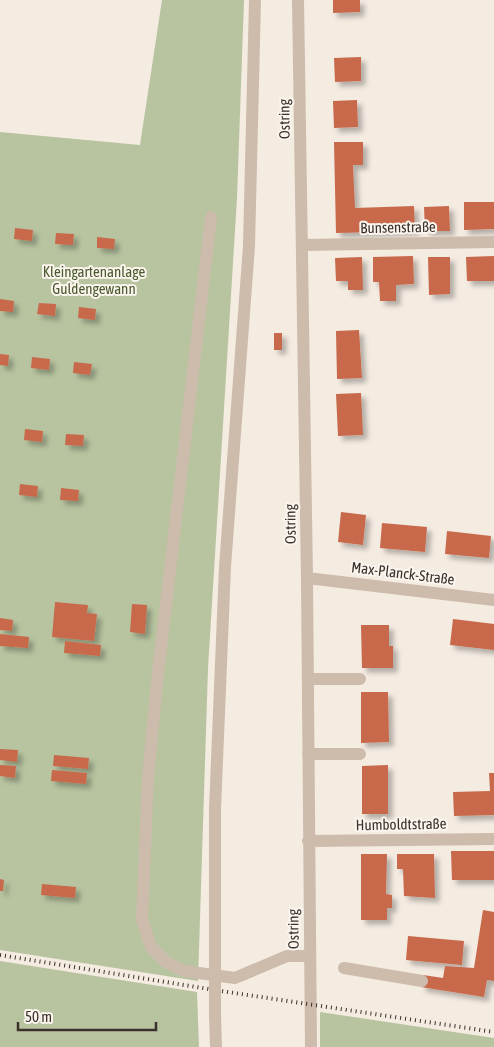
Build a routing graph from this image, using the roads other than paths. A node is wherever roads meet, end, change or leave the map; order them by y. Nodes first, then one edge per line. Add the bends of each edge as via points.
1 (255, 0) edge
2 (298, 0) edge
3 (211, 217) dead end
4 (494, 242) edge
5 (302, 245) junction
6 (307, 578) junction
7 (494, 600) edge
8 (308, 679) junction
9 (360, 679) dead end
10 (308, 754) junction
11 (360, 754) dead end
12 (494, 839) edge
13 (308, 841) junction
14 (310, 956) junction
15 (344, 968) dead end
16 (422, 981) dead end
17 (216, 1047) edge
18 (311, 1047) edge

1 - 17 street, bridge via 249,246 224,606 216,809
2 - 5 street, Ostring
3 - 14 street via 158,673 148,777 142,920 152,947 166,962 184,971 235,978 287,956
4 - 5 street, Bunsenstraße
5 - 6 street, Ostring
6 - 7 street, Max-Planck-Straße
6 - 8 street, Ostring
8 - 9 street
8 - 10 street, Ostring
10 - 11 street
10 - 13 street, Ostring
12 - 13 street, Humboldtstraße
13 - 14 street, Ostring
14 - 18 street, Ostring
15 - 16 street

